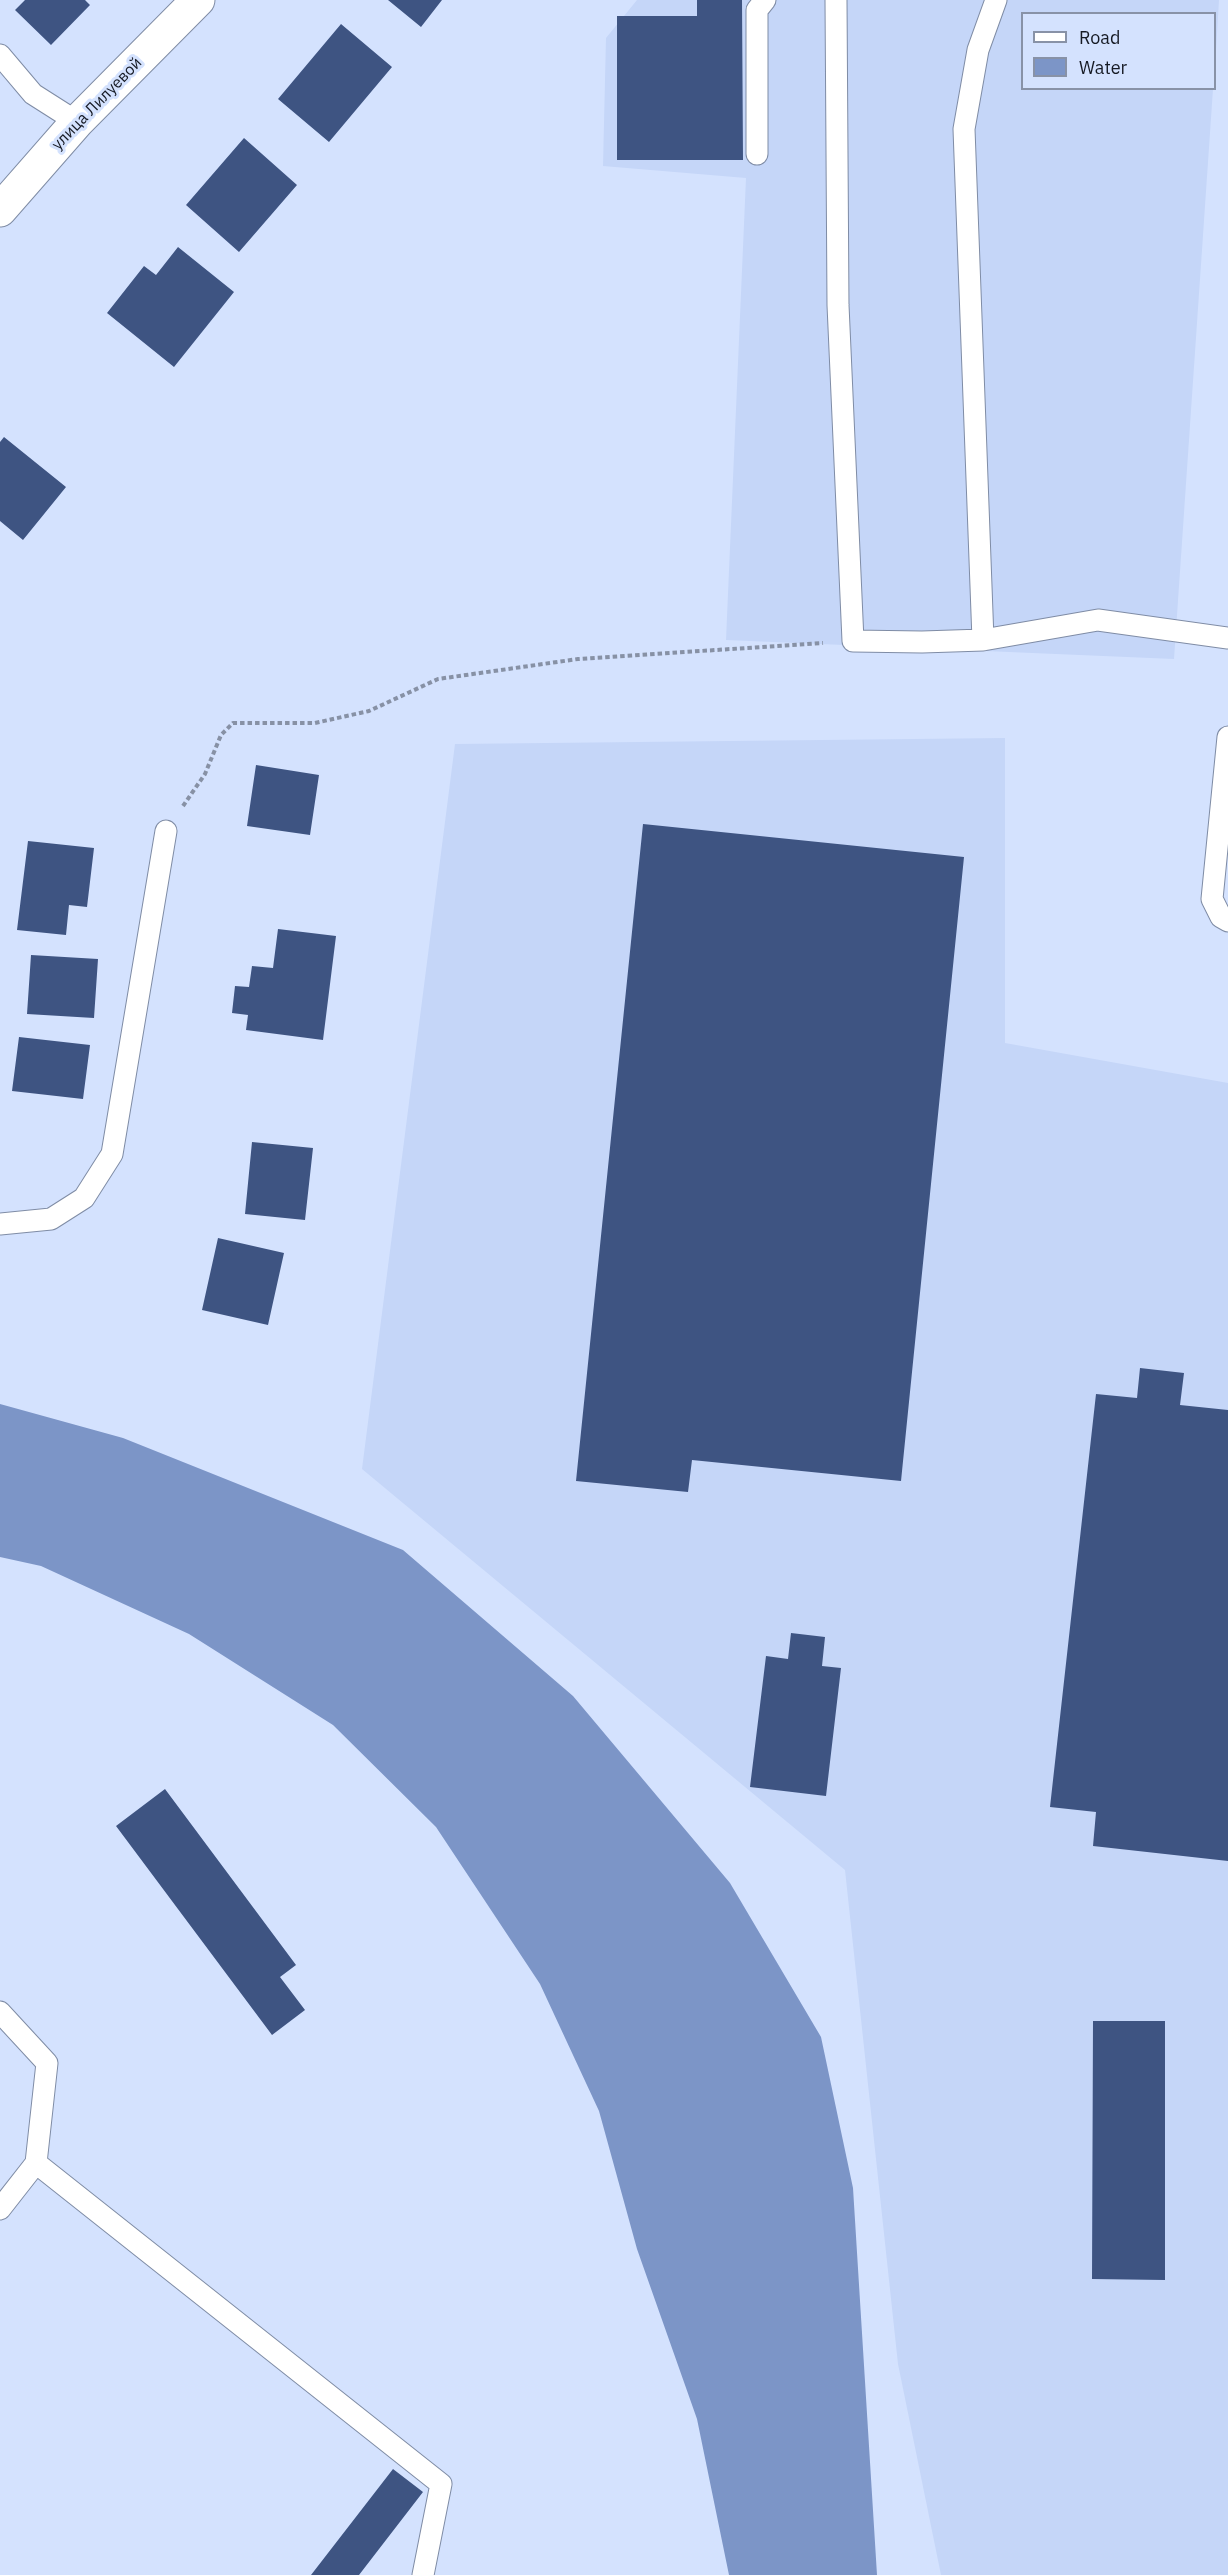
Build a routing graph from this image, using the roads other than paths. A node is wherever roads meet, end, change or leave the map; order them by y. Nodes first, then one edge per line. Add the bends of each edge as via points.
1 (198, 0) edge
2 (765, 0) edge
3 (836, 0) edge
4 (996, 0) edge
5 (0, 55) edge
6 (77, 122) junction
7 (757, 154) dead end
8 (0, 210) edge
9 (1228, 638) edge
10 (982, 639) junction
11 (1228, 737) edge
12 (166, 831) road end
13 (1228, 921) edge
14 (0, 1224) edge
15 (0, 2012) edge
16 (36, 2163) junction
17 (0, 2209) edge
18 (423, 2575) edge

1 - 6 street, улица Лилуевой
2 - 7 lane via 757,10
3 - 10 lane via 838,305 853,641
4 - 10 lane via 978,50 964,129
5 - 6 lane via 33,94
6 - 8 street, улица Лилуевой
9 - 10 lane via 1098,620
11 - 13 lane via 1212,899 1221,917
12 - 14 lane via 112,1154 84,1198 51,1219
15 - 16 lane via 47,2063
16 - 17 lane
16 - 18 lane via 441,2484

